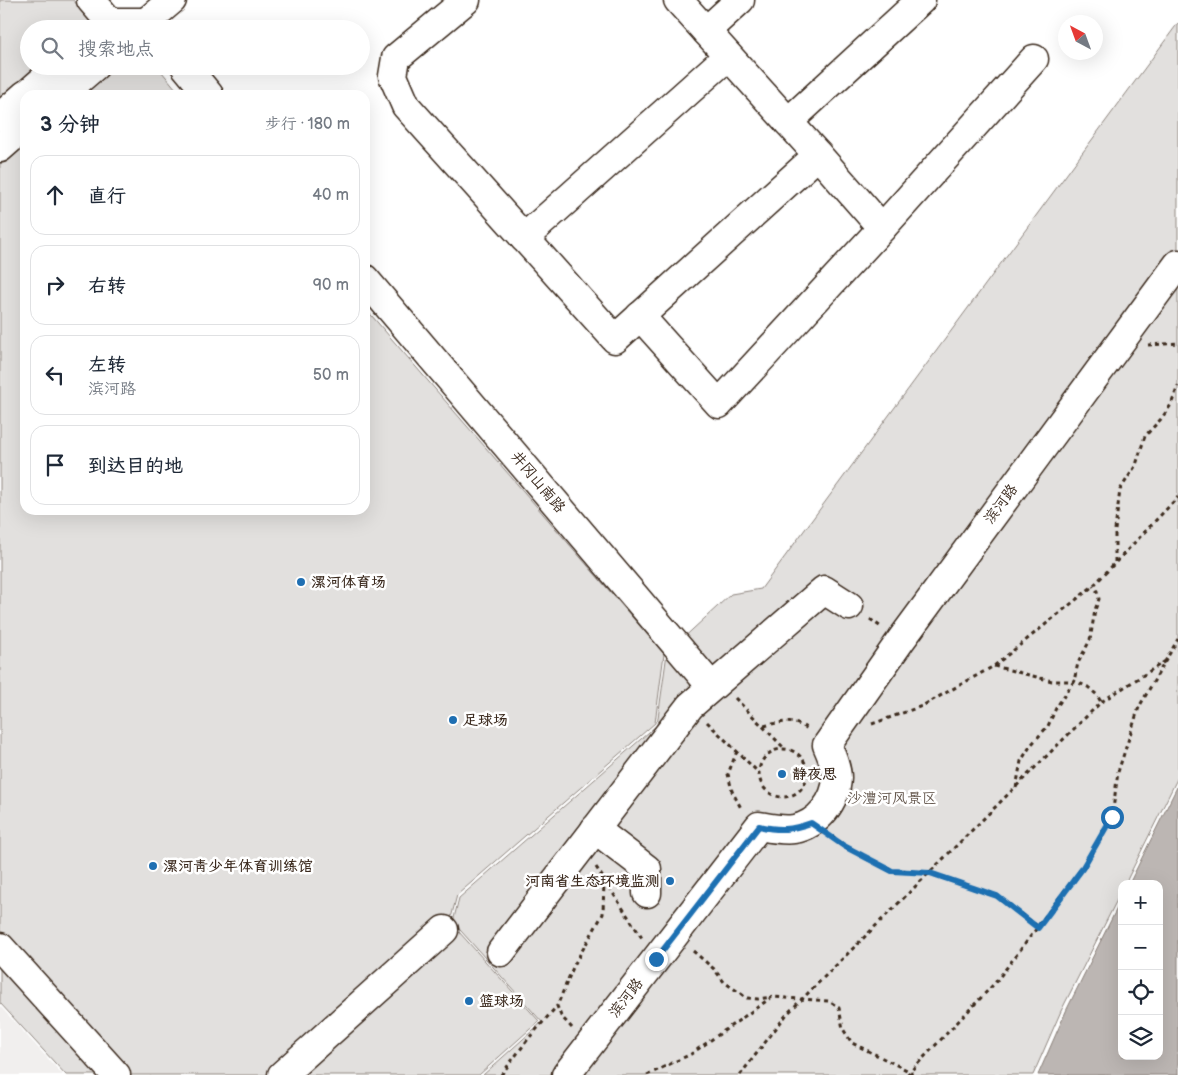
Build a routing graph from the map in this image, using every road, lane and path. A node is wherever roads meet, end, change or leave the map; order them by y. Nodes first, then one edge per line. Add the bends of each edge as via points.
1 (91, 0) edge
2 (172, 0) edge
3 (466, 0) edge
4 (678, 0) edge
5 (740, 0) edge
6 (921, 0) edge
7 (139, 14) edge
8 (104, 20) edge
9 (122, 20) edge
10 (706, 31) junction
11 (728, 56) junction
12 (1034, 59) dead end
13 (48, 75) edge
14 (84, 75) edge
15 (192, 75) edge
16 (31, 90) edge
17 (67, 90) edge
18 (205, 90) edge
19 (20, 99) edge
20 (0, 117) edge
21 (788, 122) junction
22 (20, 130) edge
23 (0, 148) edge
24 (818, 155) junction
25 (882, 228) junction
26 (524, 238) junction
27 (1178, 264) edge
28 (370, 285) edge
29 (640, 316) junction
30 (1178, 386) edge
31 (1178, 497) edge
32 (1115, 563) junction
33 (1093, 586) junction
34 (849, 606) joint
35 (1178, 639) edge
36 (901, 640) junction
37 (1166, 660) junction
38 (994, 666) junction
39 (1074, 682) junction
40 (715, 683) junction
41 (1102, 702) junction
42 (690, 706) junction
43 (763, 726) junction
44 (832, 738) junction
45 (786, 749) junction
46 (737, 751) junction
47 (759, 773) junction
48 (1016, 788) junction
49 (811, 823) junction
50 (759, 826) junction
51 (589, 837) junction
52 (930, 873) junction
53 (604, 880) junction
54 (646, 893) dead end
55 (1038, 928) junction
56 (444, 930) dead end
57 (678, 931) junction
58 (0, 947) edge
59 (501, 952) dead end
60 (656, 959) junction
61 (772, 997) junction
62 (803, 999) junction
63 (557, 1006) junction
64 (587, 1046) junction
65 (912, 1074) edge
66 (116, 1075) edge
67 (282, 1075) edge
68 (501, 1075) edge
69 (566, 1075) edge
70 (648, 1075) edge
71 (740, 1075) edge
72 (907, 1075) edge

1 - 8 street
2 - 7 street
3 - 26 street via 396,58 393,76 406,106
4 - 10 street
5 - 10 street
6 - 21 street
7 - 9 street
10 - 11 street
11 - 21 street
11 - 26 street
12 - 25 street
13 - 16 street
14 - 17 street
15 - 18 street
19 - 20 street
21 - 24 street
22 - 23 street
24 - 25 street
24 - 29 street
25 - 29 street via 719,404
26 - 29 street via 615,339
27 - 36 street, 滨河路
28 - 40 street, 井冈山南路
30 - 32 path via 1171,405 1144,436 1136,465 1120,490
31 - 32 path
32 - 33 path
33 - 38 path
33 - 39 path via 1099,599 1090,640 1078,663
34 - 36 path
34 - 40 street via 824,590
35 - 37 path
36 - 44 street, 滨河路
37 - 41 path
37 - 55 path via 1139,707 1118,772 1112,817 1082,869
38 - 39 path via 1052,681
38 - 44 path via 922,706
39 - 41 path via 1088,687
39 - 48 path via 1048,726 1021,761
40 - 42 street
40 - 43 path
41 - 48 path
42 - 46 path
42 - 51 street
43 - 44 path via 784,721 801,724
43 - 45 path
44 - 49 street via 837,778 833,796
45 - 47 path via 770,752 760,765
45 - 47 path via 800,755 807,769 807,777 799,790 785,797 770,793 760,781
46 - 47 path
46 - 50 path via 728,774 732,791 742,810
48 - 52 path
49 - 50 street via 794,829
49 - 52 path via 844,846 892,871
50 - 57 street, 滨河路
51 - 53 path
51 - 54 street via 647,869
51 - 59 street
52 - 55 path via 997,896
52 - 62 path
53 - 60 path
53 - 63 path via 603,914 574,965
55 - 65 path via 995,983
56 - 67 street
57 - 60 street, 滨河路
57 - 61 path via 724,982 747,998
58 - 66 street
60 - 64 street, 滨河路
61 - 62 path
61 - 70 path via 691,1054
62 - 65 path via 829,1001 839,1008 843,1029 852,1043
62 - 71 path via 787,1014
63 - 64 path via 561,1016
63 - 68 path
64 - 69 street, 滨河路
65 - 72 path

